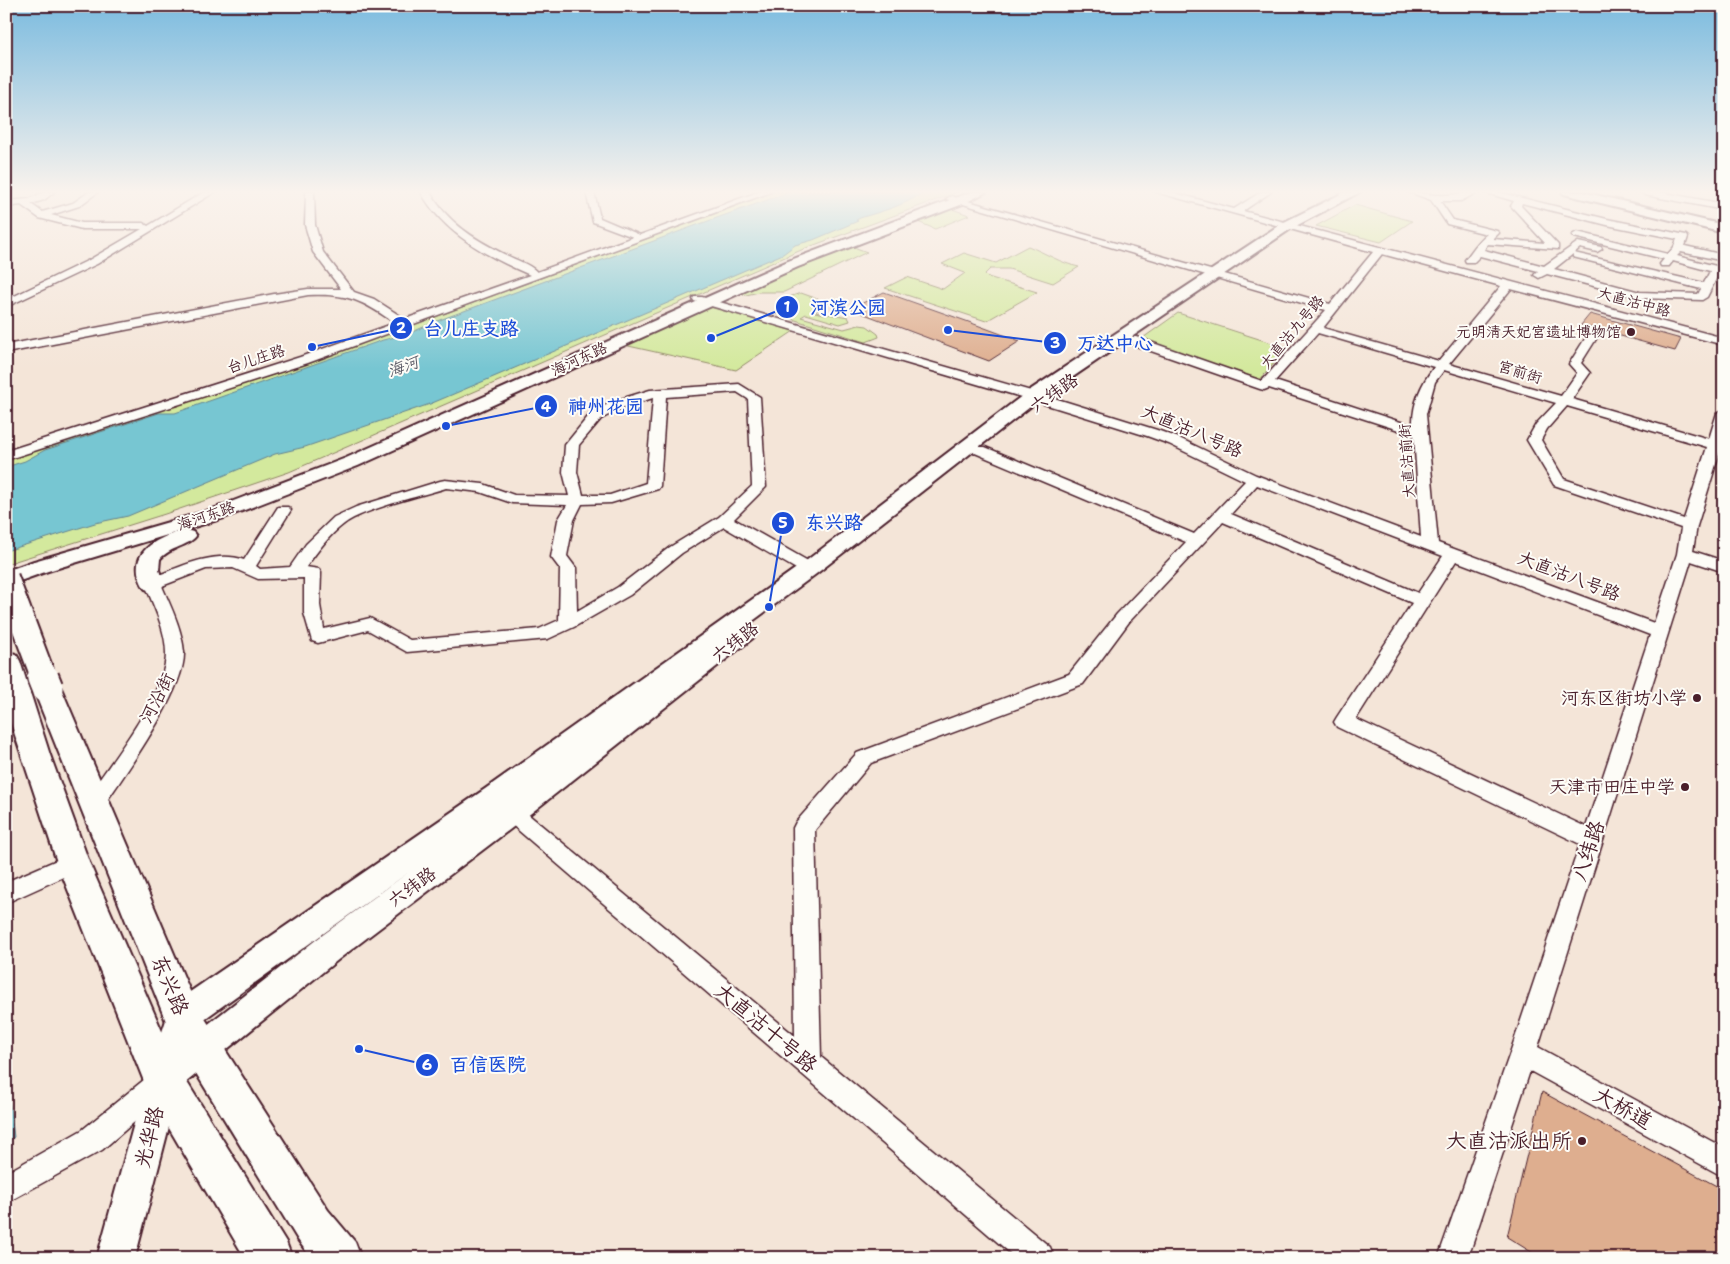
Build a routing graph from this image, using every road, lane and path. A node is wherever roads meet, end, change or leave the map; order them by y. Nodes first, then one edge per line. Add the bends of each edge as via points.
1 (102, 251) edge
2 (111, 251) edge
3 (318, 251) edge
4 (491, 251) edge
5 (589, 251) edge
6 (601, 251) edge
7 (824, 251) edge
8 (1135, 251) edge
9 (1256, 251) edge
10 (1379, 251) edge
11 (1384, 251) edge
12 (1388, 251) edge
13 (1621, 251) edge
14 (1668, 251) edge
15 (1692, 251) edge
16 (1478, 252) joint
17 (1724, 258) edge
18 (1663, 266) junction
19 (1460, 270) junction
20 (1545, 270) junction
21 (532, 272) junction
22 (1218, 276) junction
23 (1509, 284) junction
24 (1523, 287) junction
25 (1707, 287) junction
26 (350, 294) junction
27 (1640, 296) junction
28 (6, 300) edge
29 (702, 300) junction
30 (6, 304) edge
31 (1332, 308) junction
32 (1625, 314) junction
33 (401, 322) junction
34 (1315, 329) junction
35 (1592, 336) dead end
36 (1132, 340) junction
37 (1724, 341) edge
38 (6, 349) edge
39 (1442, 366) junction
40 (1266, 384) junction
41 (660, 394) junction
42 (1037, 398) junction
43 (1564, 402) junction
44 (1724, 413) edge
45 (1421, 433) junction
46 (1719, 439) edge
47 (6, 448) edge
48 (980, 450) junction
49 (6, 456) edge
50 (352, 462) junction
51 (1256, 479) junction
52 (577, 500) junction
53 (283, 510) dead end
54 (1221, 515) junction
55 (724, 520) junction
56 (1689, 526) junction
57 (1197, 541) junction
58 (1430, 545) junction
59 (1452, 554) junction
60 (1684, 554) junction
61 (1724, 567) edge
62 (6, 568) edge
63 (246, 568) junction
64 (809, 569) junction
65 (295, 572) junction
66 (6, 578) edge
67 (153, 584) junction
68 (1422, 601) junction
69 (568, 623) junction
70 (1660, 632) junction
71 (6, 662) edge
72 (33, 694) junction
73 (95, 802) junction
74 (503, 805) junction
75 (1592, 840) junction
76 (73, 862) junction
77 (6, 893) edge
78 (192, 1033) junction
79 (1523, 1053) junction
80 (808, 1063) junction
81 (163, 1080) junction
82 (1724, 1163) edge
83 (16, 1184) edge
84 (116, 1258) edge
85 (270, 1258) edge
86 (339, 1258) edge
87 (1040, 1258) edge
88 (1453, 1258) edge

1 - 28 street
2 - 30 street
3 - 26 street
4 - 21 street
5 - 21 street, 台儿庄路
6 - 33 street, 台儿庄路
7 - 29 main road, 海河东路
8 - 22 street
9 - 22 main road, 六纬路
10 - 31 street, 大直沽九号路
11 - 19 street, 大直沽中路
12 - 19 street, 大直沽中路
13 - 18 street
14 - 18 street
15 - 17 street
16 - 19 street
16 - 20 street
18 - 20 street via 1567,253
18 - 25 street
18 - 25 street via 1716,269
18 - 27 street
19 - 23 street, 大直沽中路
19 - 24 street, 大直沽中路
20 - 24 street
20 - 27 street
21 - 33 street, 台儿庄路
22 - 31 street
22 - 36 main road, 六纬路
22 - 42 main road, 六纬路
23 - 24 street, 大直沽中路
23 - 39 street, 大直沽前街
24 - 32 street, 大直沽中路
25 - 27 street via 1702,297
26 - 33 street
26 - 38 street via 298,293
27 - 32 street
29 - 42 street, 大直沽八号路
29 - 50 main road, 海河东路
29 - 62 main road, 海河东路 via 298,472 171,517
31 - 34 street, 大直沽九号路
32 - 37 street, 大直沽中路
33 - 47 street, 台儿庄路
33 - 49 street, 台儿庄路 via 286,366
34 - 39 street, 宫前街
34 - 40 street, 大直沽九号路
35 - 43 street via 1575,364 1584,373
36 - 40 street
36 - 42 main road, 六纬路
39 - 43 street, 宫前街
39 - 45 street, 大直沽前街 via 1429,382 1420,414
40 - 45 street
41 - 52 street via 619,404 596,416 572,445 570,472
41 - 52 street via 654,486 611,499
41 - 55 street via 739,388 754,397 759,487
42 - 48 main road, 六纬路
42 - 51 street, 大直沽八号路 via 1174,441
42 - 64 main road, 六纬路
43 - 46 street, 宫前街
43 - 56 street via 1541,427 1534,440 1559,482
44 - 46 street, 八纬路
45 - 58 street, 大直沽前街
46 - 56 street, 八纬路
48 - 57 street
48 - 74 main road, 六纬路 via 877,532
50 - 66 main road, 海河东路 via 217,514
50 - 67 main road via 309,486 161,546 150,556 147,567
51 - 54 street
51 - 58 street, 大直沽八号路
52 - 65 street via 512,499 483,488 445,484 339,520 312,547
52 - 69 street via 566,520 559,556 568,568
53 - 63 street
54 - 57 street
54 - 68 street
55 - 64 street
55 - 69 street via 676,550 624,591
56 - 60 street, 八纬路
57 - 80 street via 1123,618 1076,679 864,758 804,828
58 - 59 street, 大直沽八号路
59 - 68 street
59 - 70 street, 大直沽八号路
60 - 61 street
60 - 70 street, 八纬路
63 - 65 street via 258,574
63 - 67 street via 236,563 204,564
64 - 74 main road, 六纬路
65 - 69 street via 313,573 311,618 318,637 370,624 406,646 542,635
66 - 72 highway, bridge
67 - 73 street, 河沿街 via 164,608 175,655 172,674 133,744
68 - 75 street via 1344,722
70 - 75 street, 八纬路
71 - 72 highway
72 - 73 highway, 东兴路
72 - 76 highway via 35,755
73 - 78 highway, 东兴路
74 - 78 main road, 六纬路
74 - 78 main road, 六纬路 via 328,949
74 - 80 street, 大直沽十号路
75 - 79 street, 八纬路
76 - 77 street
76 - 81 highway
78 - 81 main road, 光华路
78 - 86 highway, 东兴路 via 313,1225
79 - 82 street, 大桥道
79 - 88 street, 八纬路
80 - 87 street, 大直沽十号路
81 - 83 street via 92,1140
81 - 84 main road, 光华路
81 - 85 highway

